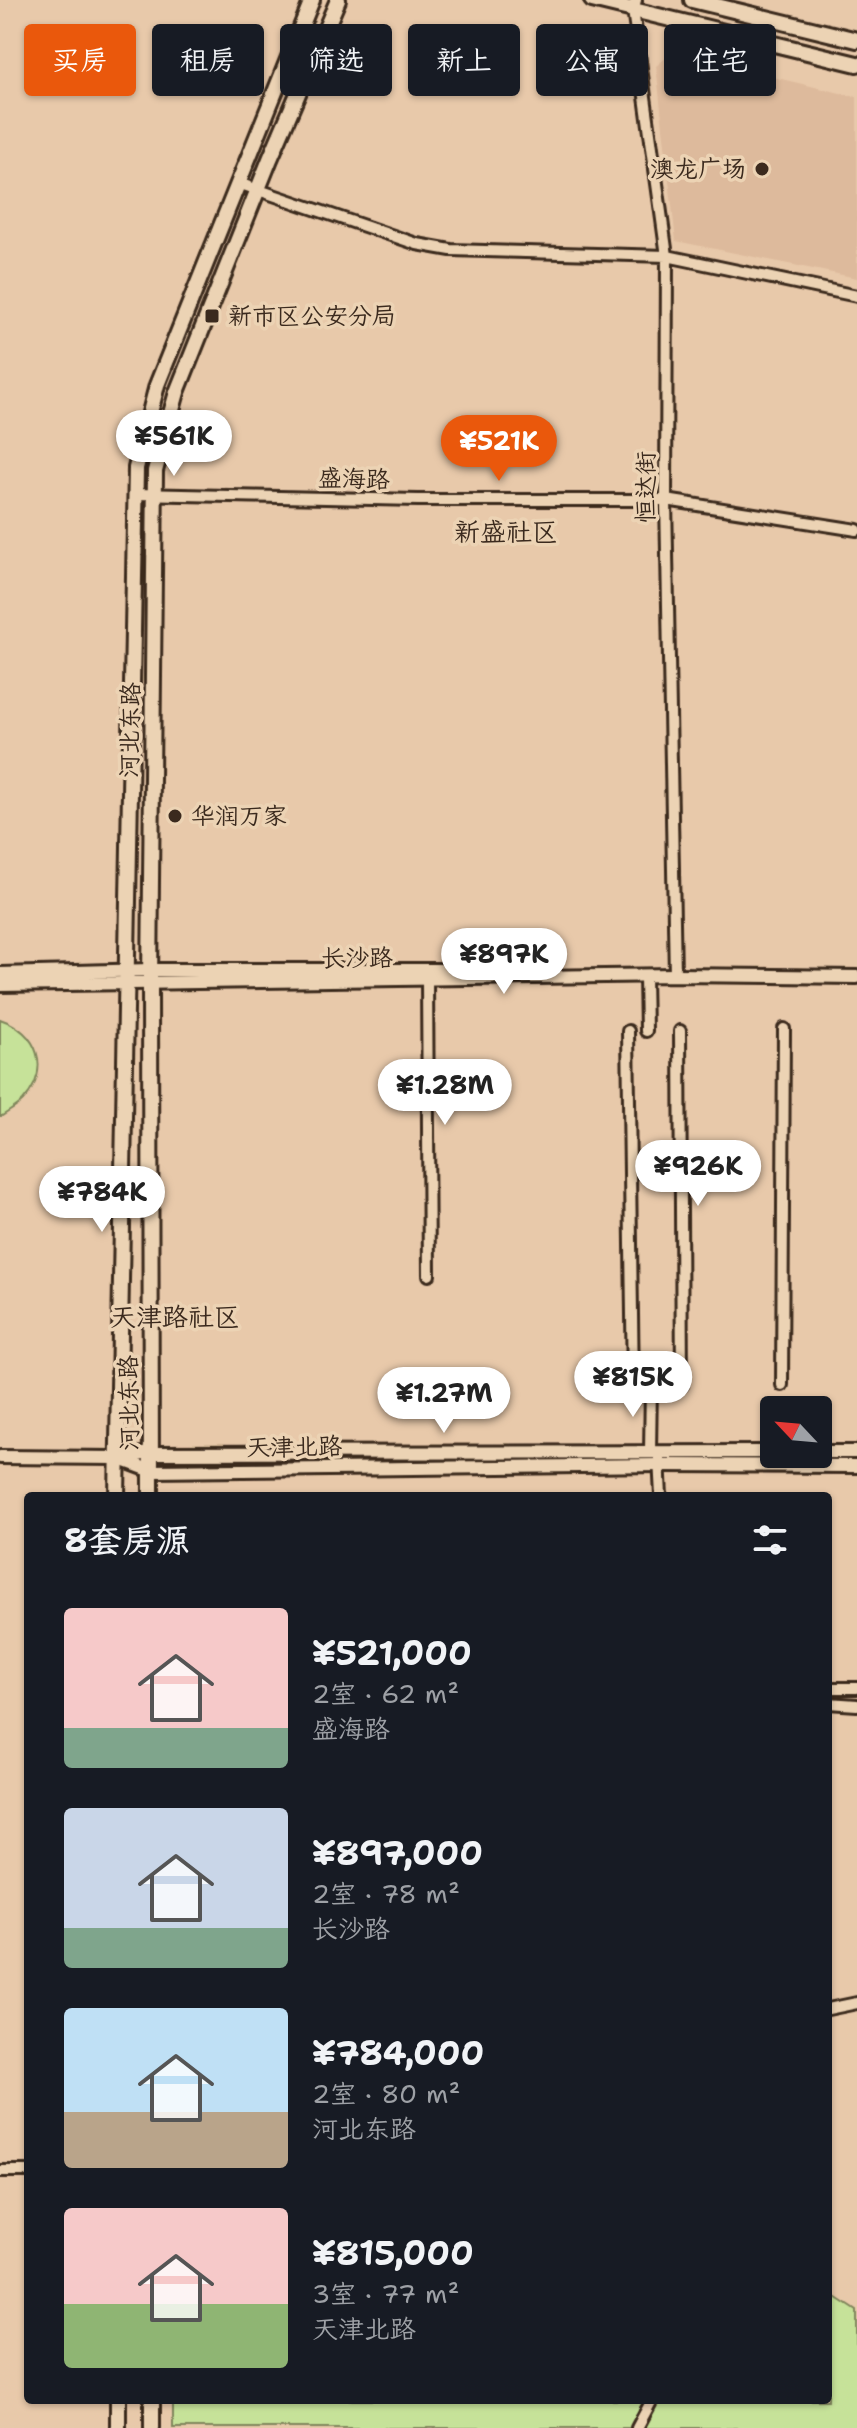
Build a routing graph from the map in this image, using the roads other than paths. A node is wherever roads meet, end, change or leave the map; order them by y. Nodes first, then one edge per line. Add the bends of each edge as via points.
1 (312, 0) edge
2 (338, 0) edge
3 (592, 0) edge
4 (692, 0) edge
5 (635, 5) edge
6 (857, 40) edge
7 (857, 64) edge
8 (238, 183) junction
9 (258, 190) junction
10 (667, 256) junction
11 (857, 296) edge
12 (135, 494) junction
13 (155, 495) junction
14 (666, 500) junction
15 (857, 530) edge
16 (857, 969) edge
17 (675, 972) junction
18 (0, 974) edge
19 (150, 976) junction
20 (645, 976) junction
21 (857, 977) edge
22 (125, 978) junction
23 (427, 980) junction
24 (0, 985) edge
25 (784, 1029) dead end
26 (628, 1031) dead end
27 (646, 1031) dead end
28 (680, 1031) dead end
29 (429, 1275) dead end
30 (633, 1385) dead end
31 (651, 1385) dead end
32 (682, 1385) dead end
33 (782, 1385) dead end
34 (760, 1452) edge
35 (832, 1452) edge
36 (857, 1452) edge
37 (150, 1453) junction
38 (656, 1456) junction
39 (0, 1457) edge
40 (117, 1458) junction
41 (857, 1466) edge
42 (152, 1471) junction
43 (117, 1492) edge
44 (151, 1492) edge
45 (660, 1492) edge
46 (832, 1688) edge
47 (857, 1688) edge
48 (832, 1703) edge
49 (857, 1705) edge
50 (857, 2003) edge
51 (832, 2008) edge
52 (0, 2171) edge
53 (24, 2171) edge
54 (118, 2404) edge
55 (152, 2404) edge
56 (650, 2404) edge
57 (118, 2428) edge
58 (152, 2428) edge
59 (637, 2428) edge

1 - 8 main road
2 - 9 main road, 河北东路
3 - 5 main road
4 - 6 main road
5 - 7 main road
5 - 10 street, 恒达街
8 - 9 street
8 - 12 main road via 157,385 136,468
9 - 10 street via 417,244 451,250
9 - 13 main road, 河北东路 via 177,392 155,471
10 - 11 street
10 - 14 street, 恒达街
12 - 13 street, 盛海路
12 - 22 main road
13 - 14 street, 盛海路
13 - 19 main road, 河北东路
14 - 15 street, 盛海路
14 - 17 street, 恒达街
16 - 17 street, 长沙路
17 - 19 street, 长沙路
17 - 20 street, 长沙路
17 - 21 street, 长沙路
18 - 22 street, 长沙路
19 - 22 street, 长沙路
19 - 23 street, 长沙路
19 - 37 main road, 河北东路
20 - 23 street, 长沙路
20 - 27 street
22 - 24 street, 长沙路
22 - 40 main road
23 - 29 street
25 - 33 street
26 - 30 street
28 - 32 street
31 - 38 street
34 - 38 street, 天津北路
35 - 36 street
37 - 38 street, 天津北路
37 - 40 street, 天津北路
37 - 42 main road, 河北东路
38 - 41 street, 天津北路
38 - 42 street, 天津北路
38 - 45 street
39 - 40 street, 天津北路
40 - 42 street, 天津北路
40 - 43 main road
42 - 44 main road, 河北东路
46 - 47 street
48 - 49 street
50 - 51 street
52 - 53 street
54 - 57 main road
55 - 58 main road
56 - 59 street

